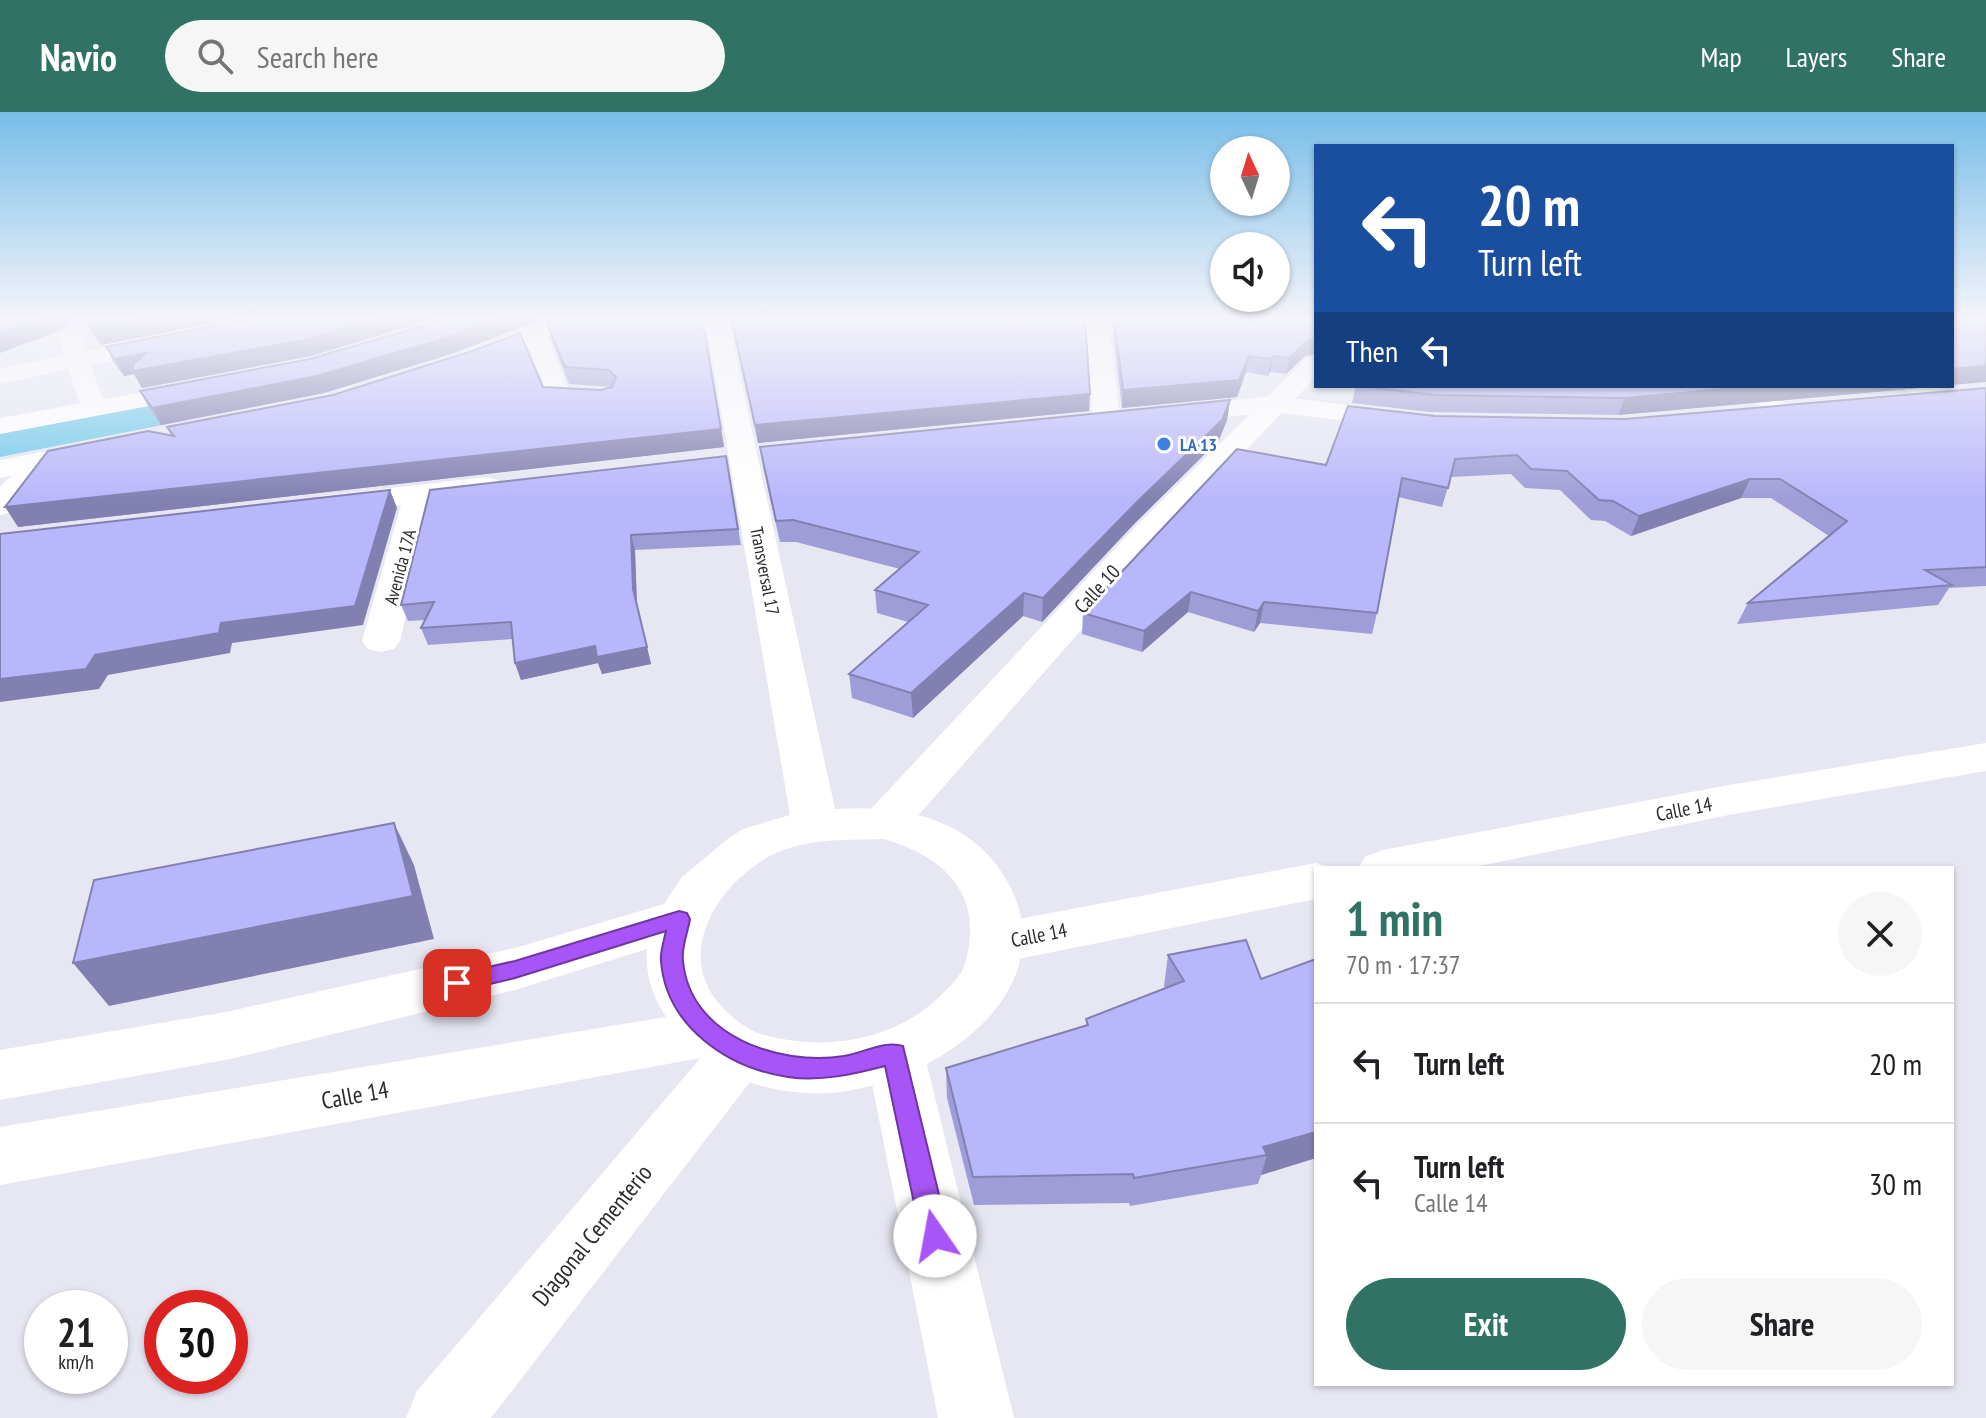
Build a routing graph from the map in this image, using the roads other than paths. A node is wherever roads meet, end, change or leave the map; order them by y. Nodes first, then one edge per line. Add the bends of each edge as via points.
1 (84, 378) edge
2 (551, 378) edge
3 (727, 378) edge
4 (1102, 378) edge
5 (1300, 378) edge
6 (234, 383) edge
7 (1750, 388) edge
8 (1986, 393) edge
9 (1908, 394) edge
10 (604, 396) edge
11 (1944, 399) junction
12 (1273, 404) junction
13 (93, 409) junction
14 (1812, 410) edge
15 (1782, 412) junction
16 (1737, 416) edge
17 (1986, 416) edge
18 (1106, 421) junction
19 (1430, 423) edge
20 (1074, 425) edge
21 (0, 426) edge
22 (117, 447) edge
23 (41, 461) junction
24 (0, 469) edge
25 (512, 483) edge
26 (420, 493) junction
27 (0, 506) edge
28 (311, 506) edge
29 (381, 641) dead end
30 (1986, 757) edge
31 (885, 823) junction
32 (815, 824) junction
33 (1393, 866) edge
34 (1314, 881) edge
35 (679, 919) junction
36 (998, 943) junction
37 (725, 1043) junction
38 (895, 1053) junction
39 (0, 1075) edge
40 (0, 1156) edge
41 (444, 1418) edge
42 (976, 1418) edge

1 - 13 street
2 - 10 street via 557,395
3 - 32 street, Transversal 17
4 - 18 street
5 - 12 street, Calle 10
6 - 13 street
7 - 15 street
8 - 11 street
9 - 11 street
11 - 17 street
12 - 18 street
12 - 19 street
12 - 31 street, Calle 10 via 1149,532
13 - 21 street
14 - 15 street
15 - 16 street
18 - 20 street
22 - 23 street
23 - 24 street
23 - 27 street
25 - 26 street
26 - 28 street
26 - 29 street, Avenida 17A
30 - 33 street, Calle 14
31 - 32 street
31 - 36 street via 932,837 969,863 993,900
32 - 35 street via 758,842 711,875
34 - 36 street, Calle 14
35 - 37 street via 671,959 681,999
35 - 39 street via 515,969 241,1033
36 - 38 street via 988,976 967,1006 935,1033
37 - 38 street via 787,1067 842,1067
37 - 40 street, Calle 14
37 - 41 street, Diagonal Cementerio
38 - 42 street

